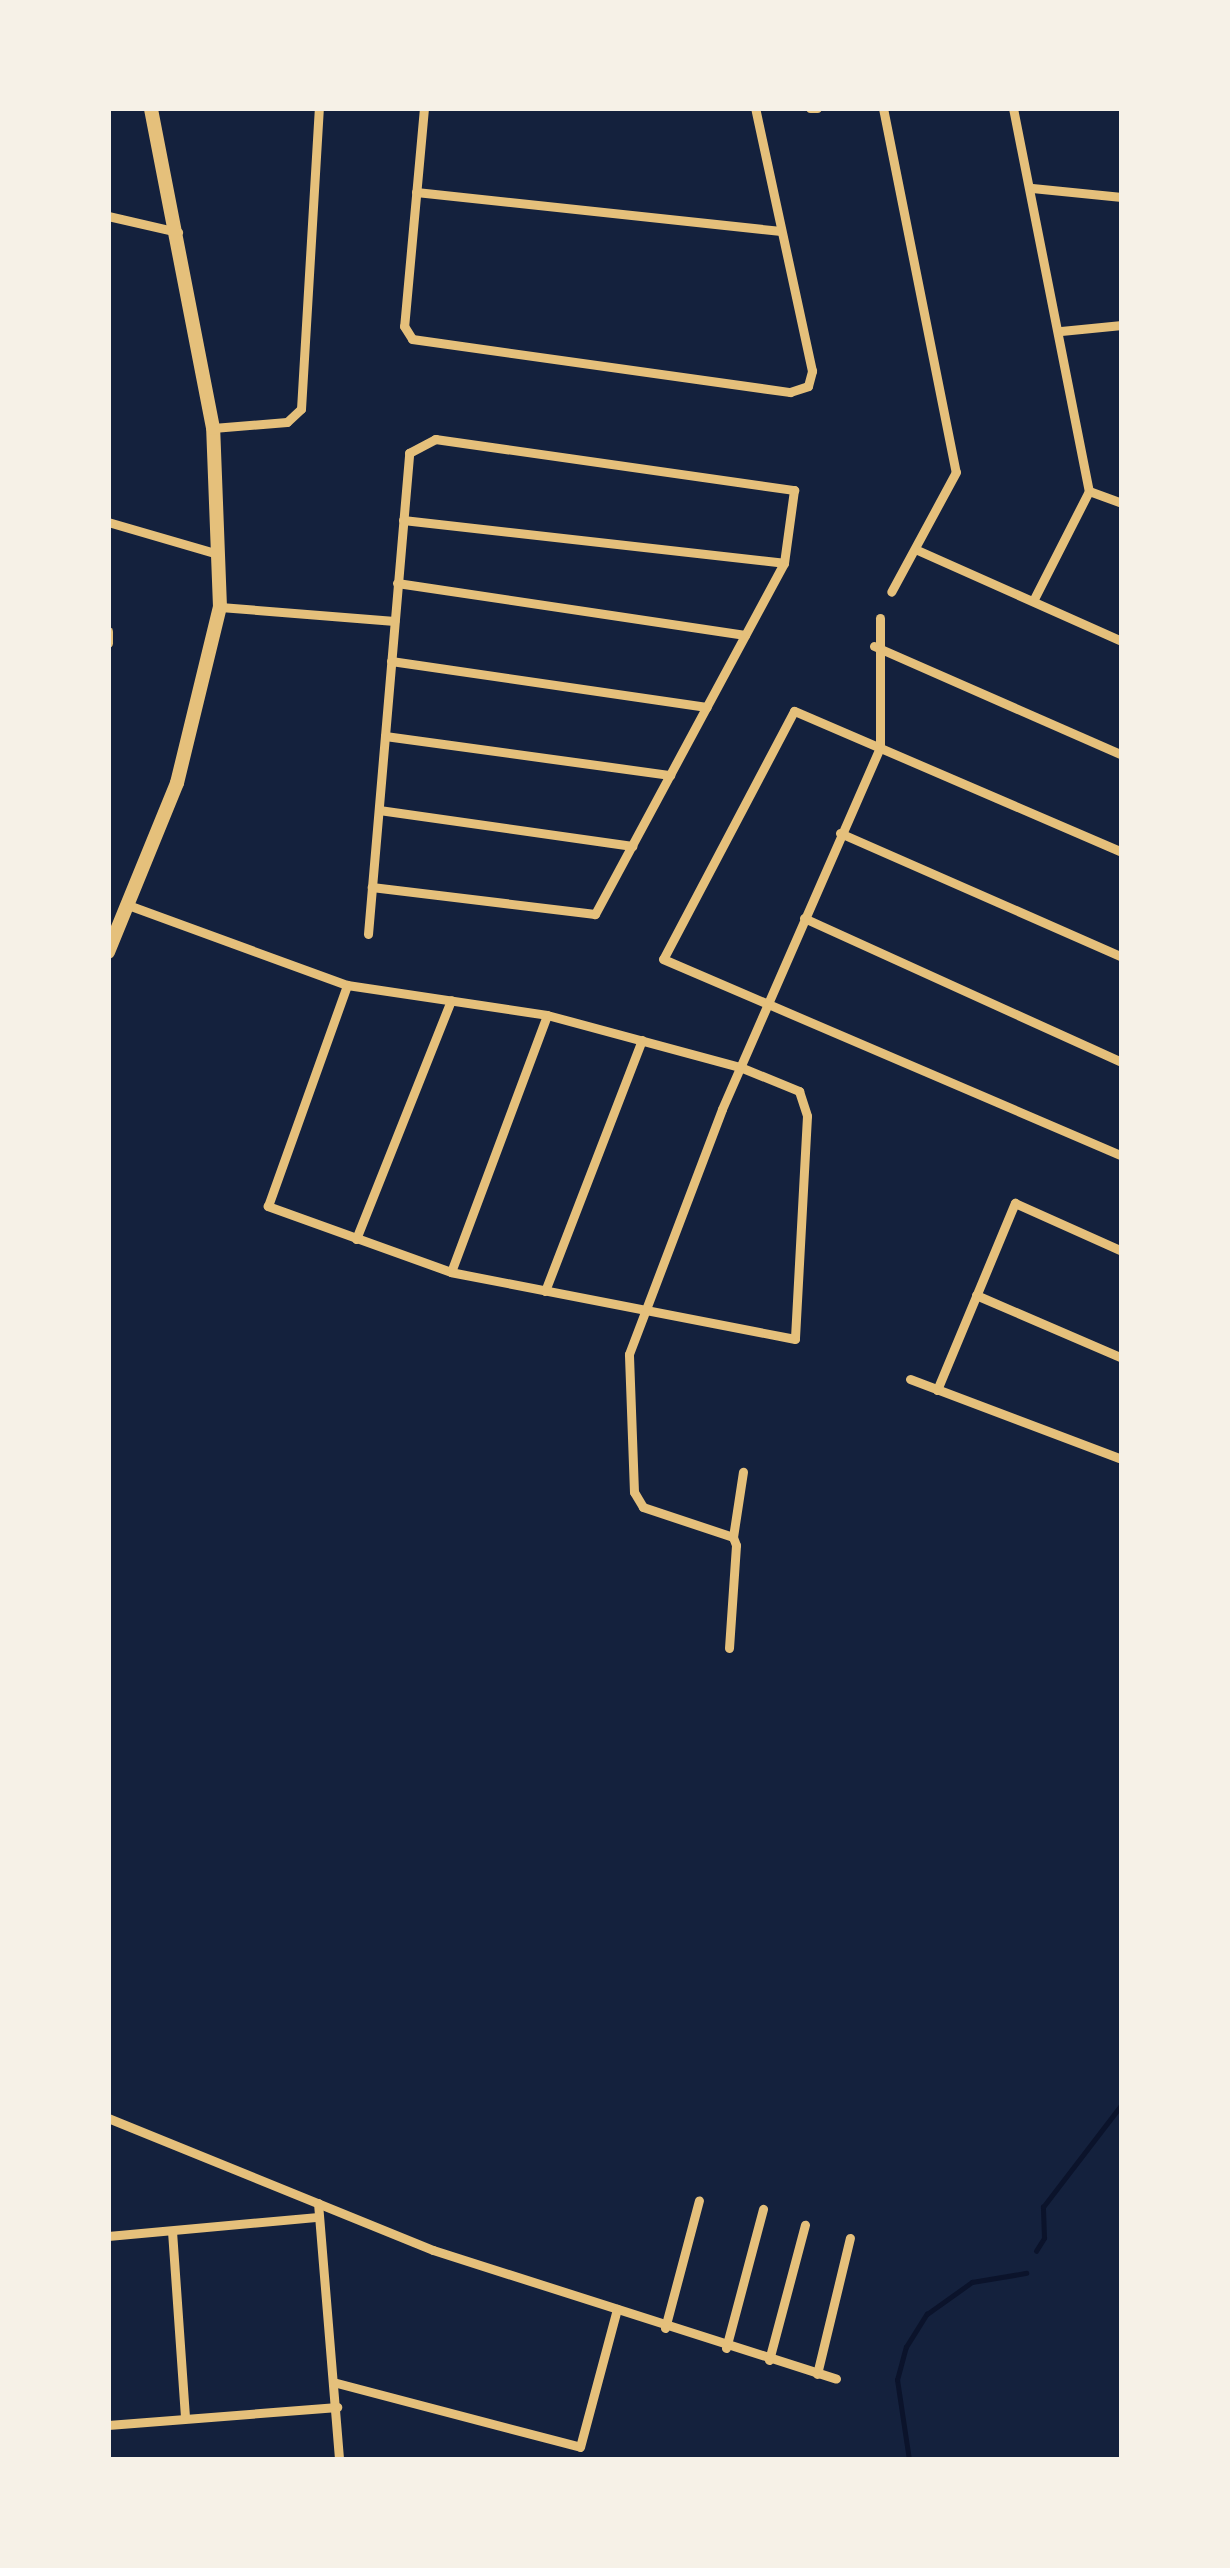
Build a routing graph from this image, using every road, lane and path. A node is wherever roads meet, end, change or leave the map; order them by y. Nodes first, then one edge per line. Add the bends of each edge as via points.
1 (151, 108) edge
2 (319, 108) edge
3 (424, 108) edge
4 (754, 108) edge
5 (883, 108) edge
6 (1013, 108) edge
7 (1032, 188) junction
8 (416, 192) junction
9 (1122, 197) edge
10 (108, 216) edge
11 (781, 231) junction
12 (178, 232) junction
13 (1122, 325) edge
14 (1061, 331) junction
15 (213, 428) junction
16 (1089, 491) junction
17 (1122, 503) edge
18 (403, 520) junction
19 (108, 522) edge
20 (914, 549) junction
21 (219, 555) junction
22 (784, 563) junction
23 (397, 583) junction
24 (891, 592) dead end
25 (1033, 601) junction
26 (220, 607) junction
27 (880, 618) dead end
28 (394, 621) junction
29 (745, 635) junction
30 (1122, 641) edge
31 (874, 646) junction
32 (391, 661) junction
33 (707, 707) junction
34 (385, 736) junction
35 (880, 748) junction
36 (1122, 755) edge
37 (670, 775) junction
38 (379, 810) junction
39 (840, 833) junction
40 (632, 846) junction
41 (1122, 852) edge
42 (372, 887) junction
43 (128, 905) junction
44 (804, 917) junction
45 (368, 934) dead end
46 (108, 952) edge
47 (1122, 957) edge
48 (347, 985) junction
49 (451, 1000) junction
50 (768, 1003) junction
51 (548, 1015) junction
52 (642, 1040) junction
53 (1122, 1062) edge
54 (740, 1066) junction
55 (1122, 1156) edge
56 (356, 1239) junction
57 (1122, 1251) edge
58 (451, 1272) junction
59 (545, 1291) junction
60 (976, 1295) junction
61 (640, 1312) junction
62 (1122, 1358) edge
63 (910, 1379) dead end
64 (937, 1390) junction
65 (1122, 1459) edge
66 (743, 1472) dead end
67 (733, 1537) junction
68 (729, 1648) dead end
69 (108, 2118) edge
70 (699, 2200) dead end
71 (318, 2204) junction
72 (763, 2209) dead end
73 (318, 2217) junction
74 (805, 2224) dead end
75 (172, 2231) junction
76 (108, 2236) edge
77 (850, 2238) dead end
78 (617, 2309) junction
79 (665, 2328) junction
80 (726, 2348) junction
81 (769, 2360) junction
82 (817, 2374) junction
83 (836, 2379) dead end
84 (333, 2382) junction
85 (337, 2408) junction
86 (185, 2417) junction
87 (108, 2425) edge
88 (339, 2460) edge

1 - 12 main road
2 - 15 street via 301,409 287,422
3 - 8 street
4 - 11 street
5 - 20 street via 956,472
6 - 7 street
7 - 9 street
7 - 14 street
8 - 11 street
8 - 11 street via 404,326 412,339 790,392 808,386 812,371
10 - 12 street
12 - 15 main road
13 - 14 street
14 - 16 street
15 - 21 main road
16 - 17 street
16 - 25 street
18 - 22 street
18 - 22 street via 409,453 435,439 794,490
18 - 23 street
19 - 21 street
20 - 24 street
20 - 25 street
21 - 26 main road
22 - 29 street
23 - 28 street
23 - 29 street
25 - 30 street
26 - 28 street
26 - 43 main road via 177,783
27 - 31 street
28 - 32 street
29 - 33 street
31 - 35 street
31 - 36 street
32 - 33 street
32 - 34 street
33 - 37 street
34 - 37 street
34 - 38 street
35 - 39 street
35 - 41 street
35 - 50 street via 794,711 663,959
37 - 40 street
38 - 40 street
38 - 42 street
39 - 44 street
39 - 47 street
40 - 42 street via 595,914
42 - 45 street
43 - 46 main road
43 - 48 street
44 - 50 street
44 - 53 street
48 - 49 street
48 - 56 street via 268,1205
49 - 51 street
49 - 56 street
50 - 54 street
50 - 55 street
51 - 52 street
51 - 58 street
52 - 54 street
52 - 59 street
54 - 61 street
54 - 61 street via 799,1091 807,1116 796,1339
56 - 58 street
57 - 60 street via 1015,1203
58 - 59 street
59 - 61 street
60 - 62 street
60 - 64 street
61 - 67 street via 627,1395 634,1492 643,1507
63 - 64 street
64 - 65 street
66 - 67 street
67 - 68 street
69 - 71 street
70 - 79 street
71 - 73 street
71 - 78 street
72 - 80 street
73 - 75 street
73 - 84 street
74 - 81 street
75 - 76 street
75 - 86 street
77 - 82 street
78 - 79 street
78 - 84 street via 580,2447
79 - 80 street
80 - 81 street
81 - 82 street
82 - 83 street
84 - 85 street
85 - 86 street
85 - 88 street
86 - 87 street

